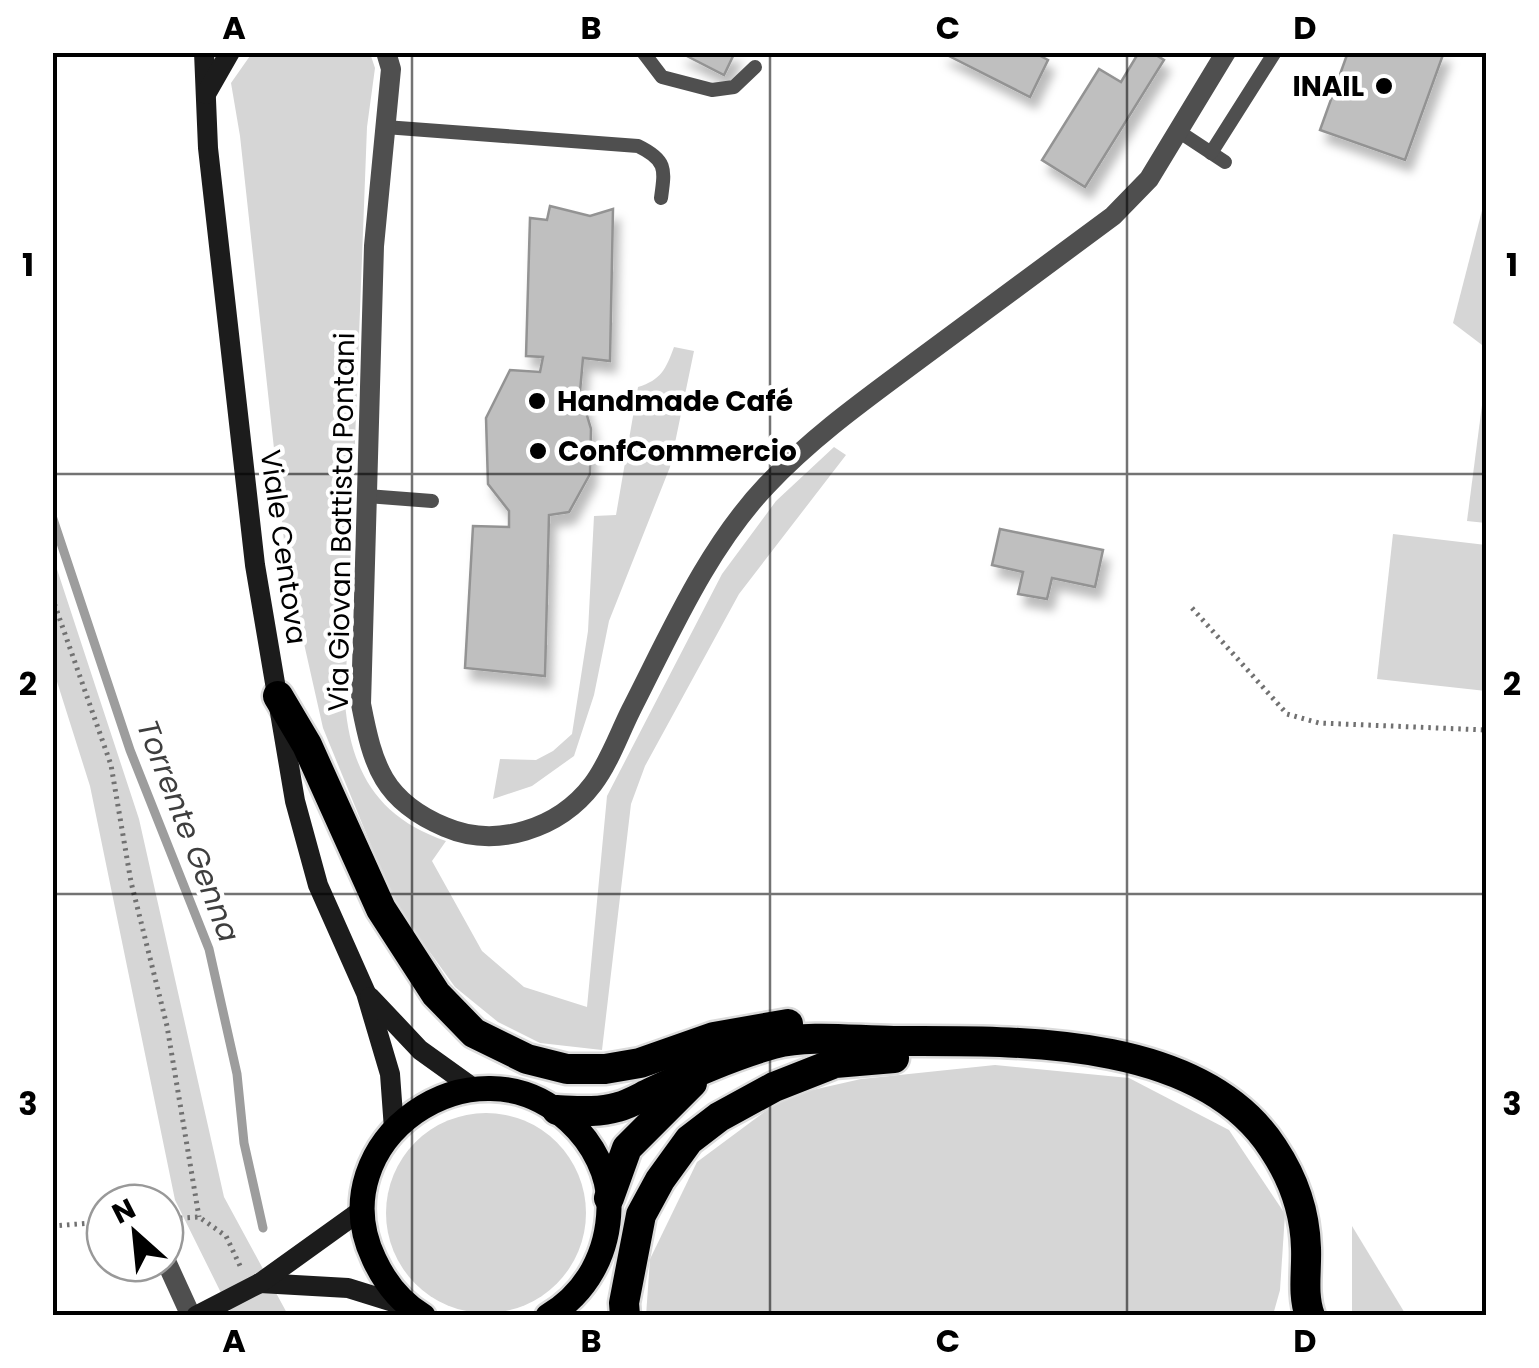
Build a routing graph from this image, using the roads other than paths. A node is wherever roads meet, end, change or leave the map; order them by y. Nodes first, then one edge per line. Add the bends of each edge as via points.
1 (204, 52) edge
2 (230, 52) edge
3 (386, 52) edge
4 (642, 52) edge
5 (1226, 52) edge
6 (1275, 52) edge
7 (754, 67) dead end
8 (205, 96) junction
9 (385, 127) junction
10 (1178, 131) junction
11 (1210, 153) junction
12 (1225, 162) dead end
13 (661, 198) dead end
14 (367, 496) junction
15 (432, 500) dead end
16 (278, 696) junction
17 (366, 993) junction
18 (960, 1041) junction
19 (710, 1068) junction
20 (473, 1088) junction
21 (557, 1110) junction
22 (394, 1129) junction
23 (609, 1198) junction
24 (363, 1210) junction
25 (587, 1281) junction
26 (177, 1283) edge
27 (260, 1283) junction
28 (416, 1311) edge
29 (1305, 1311) edge
30 (194, 1316) edge
31 (548, 1316) edge
32 (584, 1316) edge
33 (625, 1316) edge

1 - 8 main road, Viale Centova
2 - 8 main road
3 - 9 street, Via Giovan Battista Pontani via 391,68
4 - 7 lane via 662,77 712,90 734,87
5 - 10 street, Via Giovan Battista Pontani
6 - 11 lane
8 - 16 main road, Viale Centova via 255,565
9 - 13 lane via 638,146 656,155 664,171
9 - 14 street, Via Giovan Battista Pontani via 374,246
10 - 11 lane
10 - 14 street, Via Giovan Battista Pontani via 1149,179 1113,216 796,454 749,504 704,573 592,785 552,821 491,838 461,834 415,814 387,786 369,746 361,704
11 - 12 lane
14 - 15 lane
16 - 17 main road, Viale Centova via 295,802 318,884
16 - 18 highway via 382,909 436,994 474,1033 527,1059 567,1069 640,1063 714,1037 813,1020
17 - 20 main road via 420,1050
17 - 22 main road via 390,1074
18 - 19 highway via 778,1043
18 - 29 highway via 1119,1055 1205,1084 1242,1112 1273,1147 1300,1198
18 - 33 highway via 902,1057 835,1063 774,1087 690,1140 641,1215
19 - 21 highway via 620,1107
19 - 23 highway via 627,1148
20 - 21 main road via 502,1088
20 - 22 main road via 416,1109
21 - 23 main road via 583,1134
22 - 24 main road via 366,1180
23 - 25 main road via 601,1255
24 - 27 main road
24 - 28 main road via 368,1247 384,1280
25 - 31 main road
25 - 32 main road
26 - 30 street
27 - 28 main road via 348,1288
27 - 30 main road

